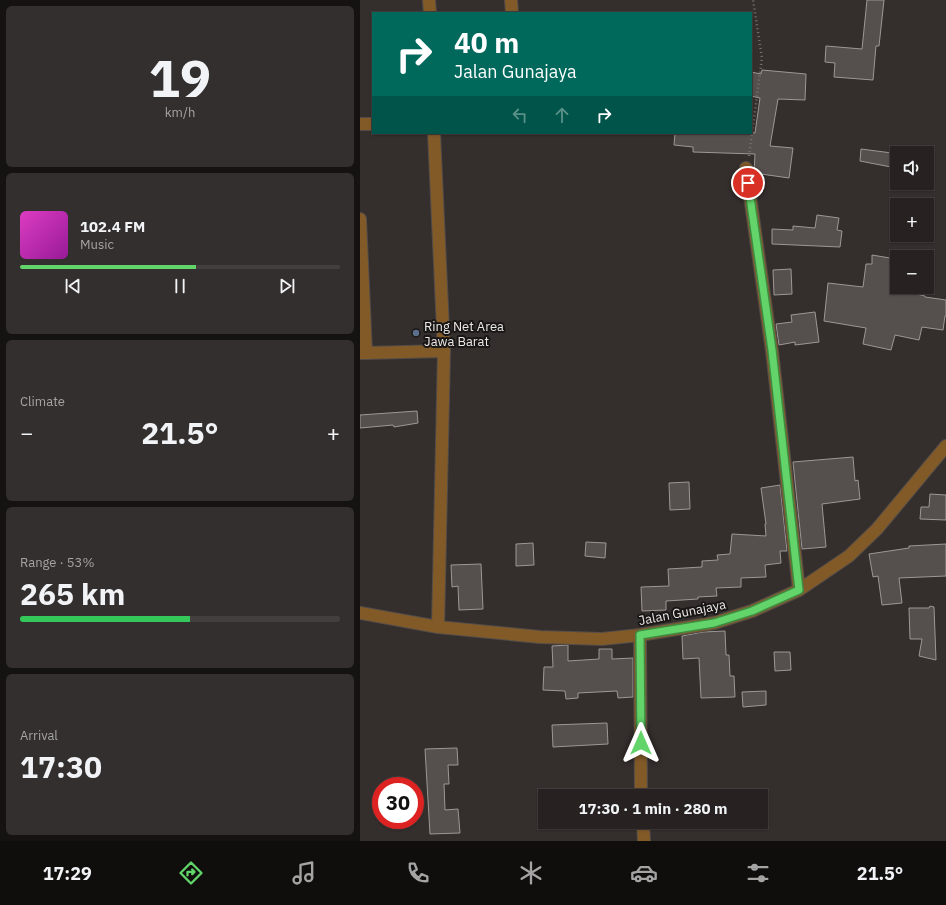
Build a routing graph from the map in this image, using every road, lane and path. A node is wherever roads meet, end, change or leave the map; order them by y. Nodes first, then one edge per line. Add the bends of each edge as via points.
1 (429, 0) edge
2 (511, 0) edge
3 (753, 0) edge
4 (430, 12) edge
5 (512, 12) edge
6 (360, 124) edge
7 (372, 124) edge
8 (434, 134) edge
9 (746, 168) joint
10 (360, 219) edge
11 (444, 351) junction
12 (363, 353) edge
13 (946, 446) edge
14 (799, 590) junction
15 (360, 613) edge
16 (438, 627) junction
17 (640, 635) junction
18 (641, 789) edge
19 (643, 829) edge
20 (644, 841) edge

1 - 4 street
2 - 5 street
3 - 9 path via 762,58
6 - 7 street
8 - 11 street
9 - 14 street via 772,350
10 - 12 street
11 - 12 street
11 - 16 street
13 - 14 street, Jalan Gunajaya via 877,529 849,556
14 - 17 street, Jalan Gunajaya via 752,611 714,623
15 - 16 street, Jalan Gunajaya
16 - 17 street, Jalan Gunajaya via 540,637 602,639
17 - 18 street
19 - 20 street

